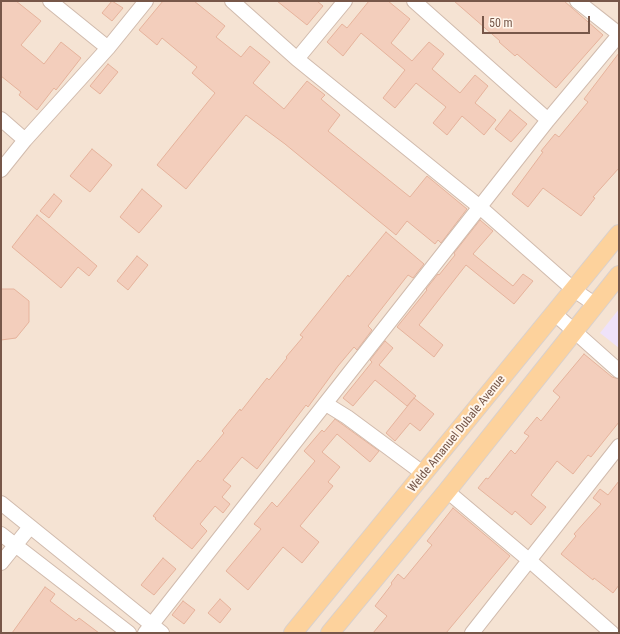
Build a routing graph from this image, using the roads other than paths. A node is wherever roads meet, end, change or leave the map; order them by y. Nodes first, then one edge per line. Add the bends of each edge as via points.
1 (50, 1) edge
2 (146, 1) edge
3 (232, 1) edge
4 (345, 1) edge
5 (414, 1) edge
6 (577, 1) edge
7 (619, 35) edge
8 (108, 48) junction
9 (297, 59) junction
10 (1, 119) edge
11 (548, 120) junction
12 (25, 140) junction
13 (1, 170) edge
14 (481, 208) junction
15 (619, 234) edge
16 (619, 276) edge
17 (574, 290) junction
18 (596, 305) junction
19 (555, 314) junction
20 (575, 331) junction
21 (619, 371) edge
22 (326, 404) junction
23 (619, 446) edge
24 (424, 474) junction
25 (447, 492) junction
26 (1, 504) edge
27 (30, 527) junction
28 (1, 534) edge
29 (15, 545) junction
30 (530, 561) junction
31 (1, 563) edge
32 (132, 609) junction
33 (619, 626) edge
34 (120, 630) edge
35 (153, 630) edge
36 (293, 633) edge
37 (330, 633) edge
38 (472, 633) edge
39 (612, 633) edge

1 - 8 street
2 - 8 street
3 - 9 street
4 - 9 street
5 - 11 street
6 - 7 street
7 - 11 street
8 - 12 street
9 - 14 street
10 - 12 street
11 - 14 street
12 - 13 street
14 - 17 street
14 - 22 street
15 - 17 main road, Welde Amanuel Dubale Avenue
16 - 18 main road
17 - 18 street
17 - 19 main road, Welde Amanuel Dubale Avenue
18 - 20 main road
19 - 20 street
19 - 24 main road, Welde Amanuel Dubale Avenue
20 - 21 street
20 - 25 main road
22 - 24 street
22 - 35 street
23 - 30 street
24 - 36 main road, Welde Amanuel Dubale Avenue
25 - 30 street
25 - 37 main road
26 - 27 street
27 - 29 street
27 - 32 street
28 - 29 street
29 - 31 street
29 - 34 street
30 - 38 street
30 - 39 street
32 - 34 street
32 - 35 street
33 - 39 street

